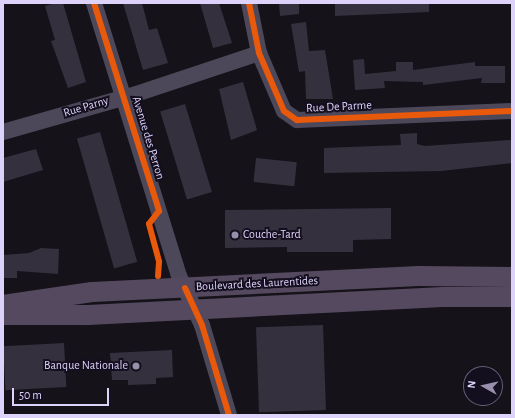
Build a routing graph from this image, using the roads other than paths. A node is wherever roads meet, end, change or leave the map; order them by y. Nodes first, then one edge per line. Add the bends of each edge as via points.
1 (94, 3) edge
2 (249, 3) edge
3 (260, 53) junction
4 (124, 96) junction
5 (512, 111) edge
6 (3, 132) edge
7 (512, 277) edge
8 (184, 288) junction
9 (512, 298) edge
10 (3, 305) edge
11 (195, 310) junction
12 (3, 315) edge
13 (229, 415) edge

1 - 4 street, Avenue des Perron
2 - 3 street, Rue De Parme
3 - 4 street, Rue Parny
3 - 5 street, Rue De Parme via 284,111 297,120
4 - 6 street, Rue Parny
4 - 8 street, Avenue des Perron
7 - 8 main road, Boulevard des Laurentides via 419,276
8 - 10 main road, Boulevard des Laurentides via 87,293
8 - 11 street, Avenue des Perron
9 - 11 main road, Boulevard des Laurentides via 443,297
11 - 12 main road, Boulevard des Laurentides via 88,316
11 - 13 street, Avenue des Perron

